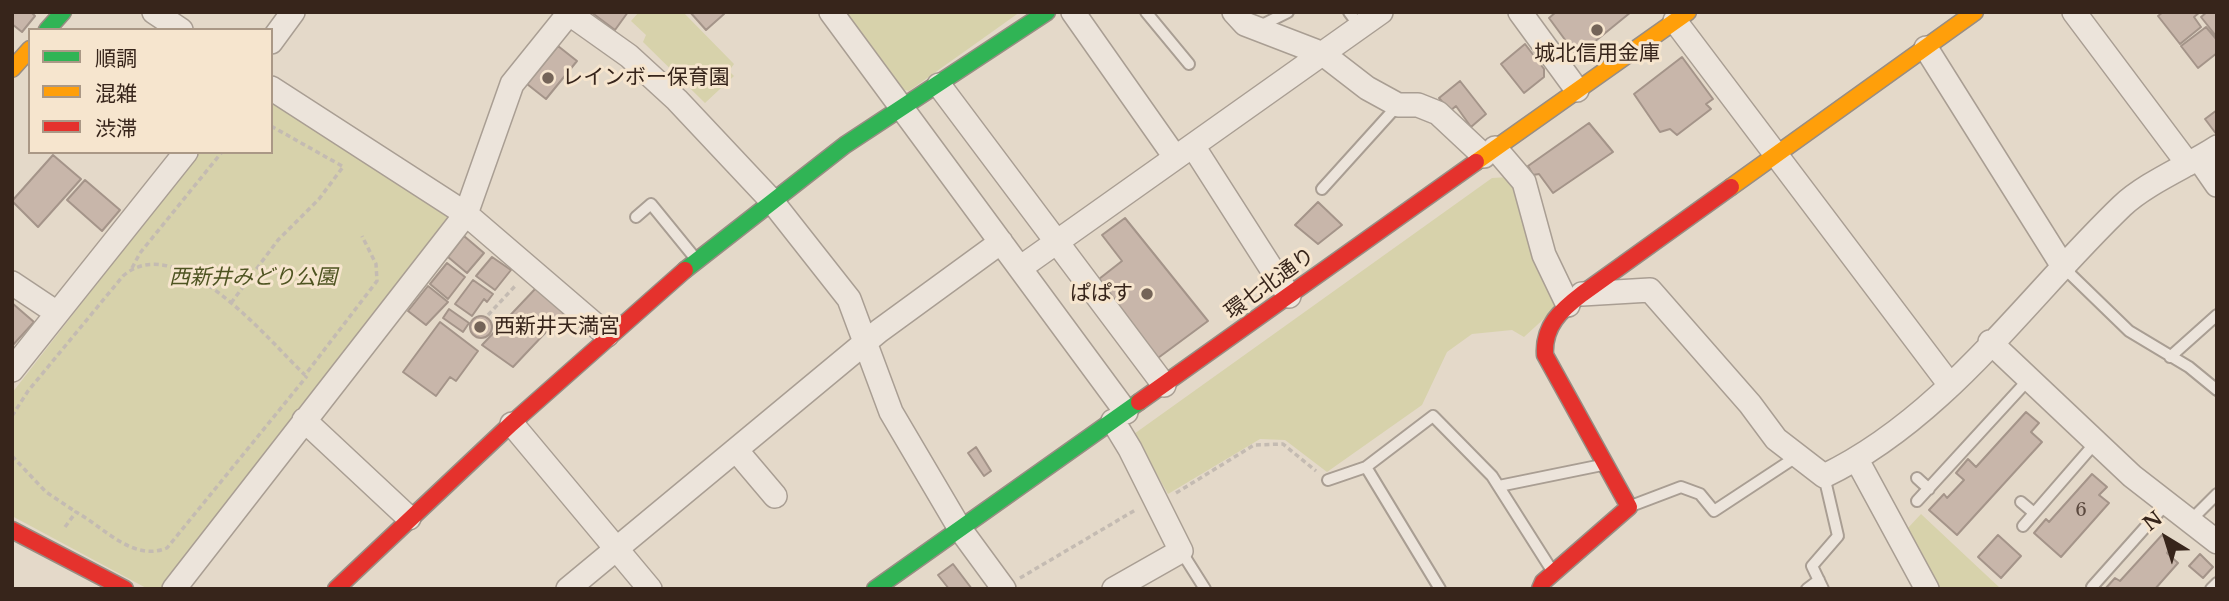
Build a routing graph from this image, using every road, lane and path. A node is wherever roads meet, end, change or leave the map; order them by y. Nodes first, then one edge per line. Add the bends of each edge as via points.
1 (63, 12) edge
2 (154, 12) edge
3 (293, 12) edge
4 (831, 12) edge
5 (1073, 12) edge
6 (1146, 12) edge
7 (1234, 12) edge
8 (1288, 12) edge
9 (1381, 12) edge
10 (1520, 12) edge
11 (2074, 12) edge
12 (569, 13) edge
13 (1040, 14) edge
14 (1961, 16) edge
15 (1682, 17) edge
16 (1354, 20) edge
17 (49, 28) edge
18 (178, 28) edge
19 (1255, 28) junction
20 (273, 39) edge
21 (26, 48) edge
22 (1926, 48) junction
23 (1323, 54) junction
24 (1189, 64) dead end
25 (12, 69) edge
26 (939, 85) junction
27 (273, 89) edge
28 (1577, 90) junction
29 (1398, 105) junction
30 (901, 109) junction
31 (273, 127) edge
32 (356, 143) junction
33 (1184, 152) junction
34 (1490, 152) junction
35 (184, 154) edge
36 (220, 154) edge
37 (1776, 154) junction
38 (2201, 157) edge
39 (343, 167) junction
40 (2217, 185) edge
41 (1322, 189) dead end
42 (771, 200) junction
43 (466, 214) junction
44 (636, 217) dead end
45 (362, 236) dead end
46 (1001, 242) junction
47 (1057, 243) junction
48 (697, 260) junction
49 (132, 268) junction
50 (1020, 268) junction
51 (2064, 268) junction
52 (530, 270) junction
53 (12, 282) edge
54 (1289, 296) junction
55 (1575, 300) junction
56 (231, 303) junction
57 (57, 313) junction
58 (488, 315) dead end
59 (2217, 316) edge
60 (607, 335) junction
61 (1990, 342) junction
62 (864, 344) junction
63 (2169, 357) junction
64 (12, 370) edge
65 (305, 375) junction
66 (2028, 380) junction
67 (1164, 385) junction
68 (1950, 385) junction
69 (2217, 390) edge
70 (326, 391) junction
71 (12, 416) edge
72 (1119, 417) junction
73 (304, 420) junction
74 (512, 424) junction
75 (2096, 442) junction
76 (736, 450) junction
77 (12, 456) edge
78 (1796, 457) junction
79 (1857, 460) junction
80 (1607, 464) junction
81 (1366, 467) junction
82 (1824, 476) junction
83 (1917, 478) dead end
84 (1328, 480) dead end
85 (1499, 486) junction
86 (1929, 489) junction
87 (2217, 494) edge
88 (775, 496) dead end
89 (1917, 501) dead end
90 (2021, 502) dead end
91 (2167, 502) junction
92 (1629, 506) junction
93 (76, 512) junction
94 (2034, 513) junction
95 (409, 518) junction
96 (2191, 520) junction
97 (2023, 526) dead end
98 (960, 529) junction
99 (12, 530) edge
100 (62, 531) dead end
101 (2217, 542) edge
102 (617, 548) junction
103 (1181, 551) junction
104 (2093, 564) dead end
105 (1553, 573) junction
106 (2103, 573) junction
107 (2217, 583) edge
108 (1821, 584) edge
109 (2092, 587) dead end
110 (125, 589) edge
111 (174, 589) edge
112 (335, 589) edge
113 (568, 589) edge
114 (650, 589) edge
115 (875, 589) edge
116 (1004, 589) edge
117 (1114, 589) edge
118 (1205, 589) edge
119 (1440, 589) edge
120 (1540, 589) edge
121 (1807, 589) edge
122 (1927, 589) edge
123 (2211, 589) edge

1 - 17 street
2 - 18 street
3 - 20 street
4 - 30 street
5 - 33 street
6 - 24 lane
7 - 19 street
8 - 19 lane
9 - 16 street
10 - 28 street
11 - 38 street
12 - 42 street via 629,56 677,100
12 - 43 street via 512,84
13 - 26 street
14 - 22 street
15 - 28 street, 環七北通り
15 - 37 street
16 - 23 street
19 - 23 street
21 - 25 street
22 - 37 street
22 - 51 street
23 - 29 street
23 - 33 street
26 - 30 street
26 - 47 street
27 - 32 street
28 - 34 street, 環七北通り
29 - 34 street via 1418,105 1438,113
29 - 41 lane
30 - 42 street
30 - 46 street
31 - 39 path
32 - 39 path
32 - 43 street
33 - 47 street
33 - 54 street
34 - 54 street, 環七北通り
34 - 55 street via 1524,182 1544,255
35 - 57 street
36 - 49 path
37 - 55 street
37 - 68 street
38 - 40 street
38 - 51 street via 2124,204
39 - 56 path via 278,240
42 - 48 street
42 - 62 street via 849,299
43 - 52 street
43 - 70 street
44 - 48 lane via 651,204
45 - 65 path via 376,264 377,281
46 - 50 street
46 - 62 street
47 - 50 street
47 - 67 street
48 - 60 street
49 - 56 path via 171,265
49 - 71 path
50 - 72 street
51 - 61 street
51 - 63 lane via 2129,331
52 - 58 path
52 - 60 street
53 - 57 street
54 - 67 street, 環七北通り
55 - 78 street via 1650,290
55 - 80 street via 1551,323 1542,340 1545,355
56 - 65 path
57 - 64 street
59 - 63 lane
60 - 74 street
61 - 66 street
61 - 68 street
62 - 76 street
62 - 98 street via 891,412
63 - 69 lane
65 - 70 path
65 - 93 path via 167,548 153,553 128,547
66 - 75 street
66 - 86 lane
67 - 72 street, 環七北通り
68 - 79 street via 1906,425
70 - 73 street
72 - 98 street, 環七北通り
72 - 103 street
73 - 95 street
73 - 111 street
74 - 95 street
74 - 102 street
75 - 91 street
75 - 94 lane
76 - 88 street
76 - 102 street
77 - 93 path via 46,492
78 - 82 street
78 - 92 lane via 1714,510 1700,494 1681,487
79 - 82 street
79 - 122 street
80 - 85 lane
80 - 92 street
81 - 84 lane
81 - 85 lane via 1433,416
81 - 119 lane
82 - 108 lane via 1838,536 1812,566
83 - 86 lane
85 - 105 lane
86 - 89 lane
87 - 96 lane
90 - 94 lane
91 - 96 street
91 - 106 lane
92 - 105 street
93 - 100 path
94 - 97 lane
95 - 112 street
96 - 101 street
98 - 115 street, 環七北通り
98 - 116 street
99 - 110 street
102 - 113 street
102 - 114 street
103 - 117 street
103 - 118 lane
104 - 106 lane
105 - 120 street
106 - 109 lane
107 - 123 lane
108 - 121 lane

